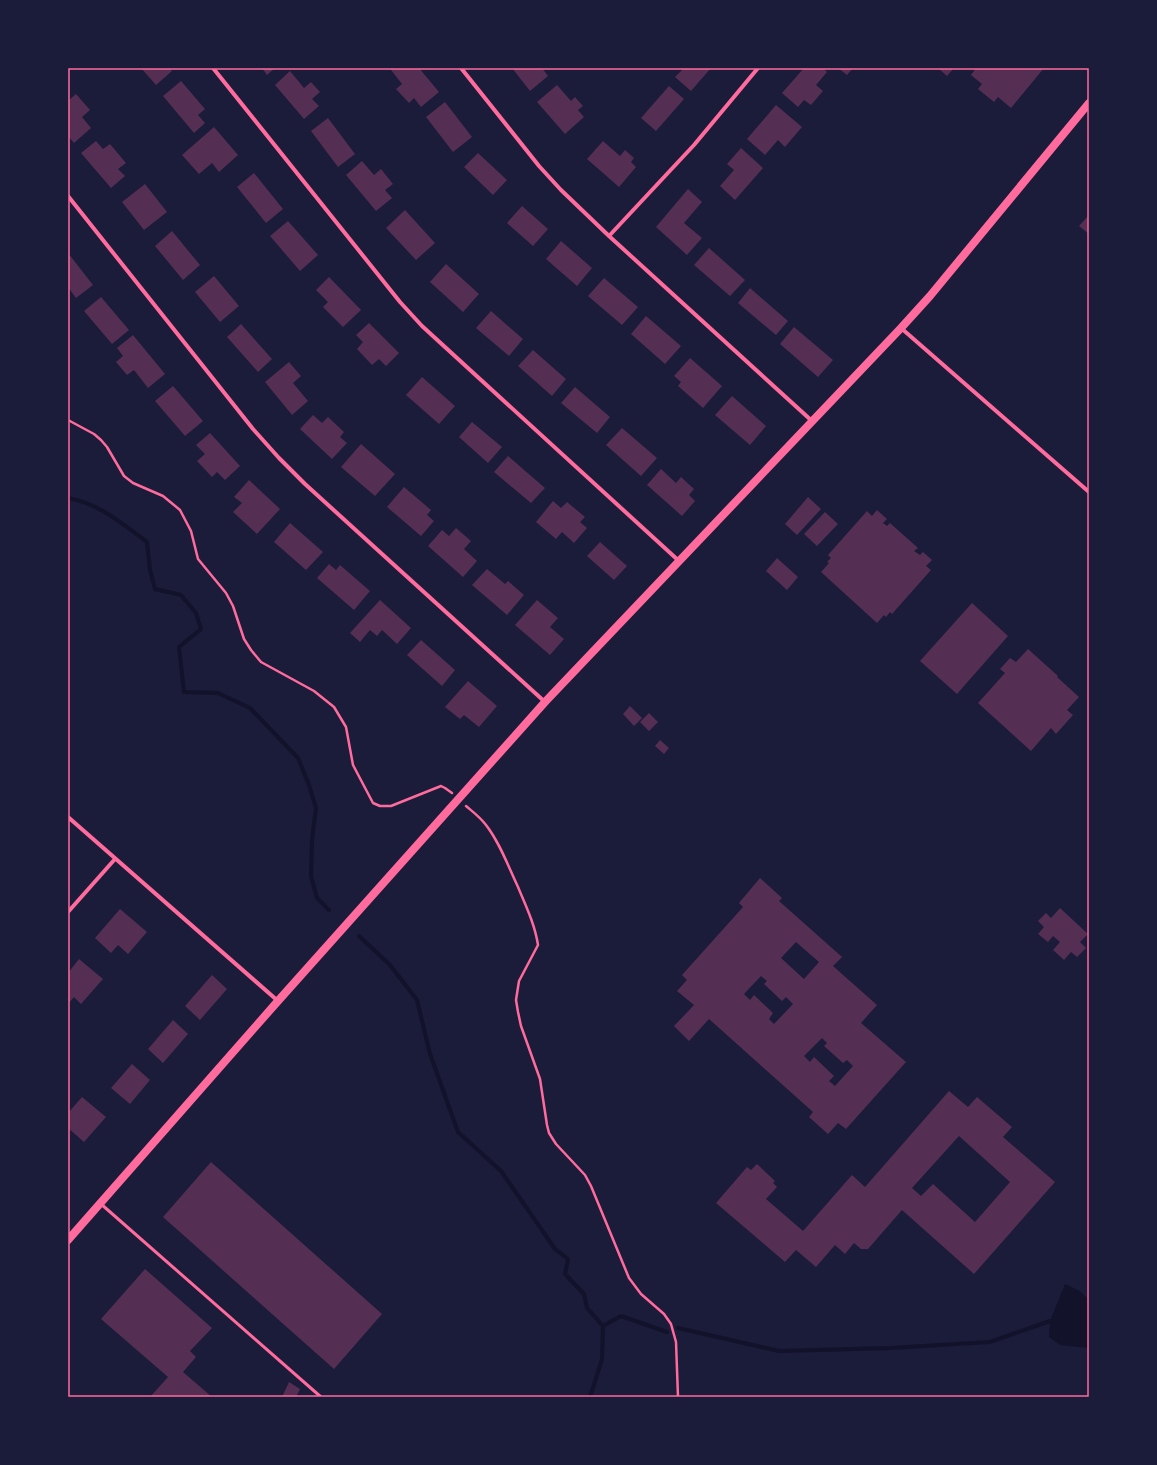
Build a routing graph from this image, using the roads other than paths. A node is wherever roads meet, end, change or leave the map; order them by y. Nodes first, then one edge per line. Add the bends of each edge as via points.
1 (213, 68) edge
2 (461, 68) edge
3 (758, 68) edge
4 (1089, 103) edge
5 (68, 196) edge
6 (609, 236) junction
7 (901, 328) junction
8 (812, 421) junction
9 (1089, 492) edge
10 (679, 562) junction
11 (545, 702) junction
12 (68, 817) edge
13 (115, 858) junction
14 (68, 912) edge
15 (278, 1001) junction
16 (100, 1204) junction
17 (68, 1240) edge
18 (321, 1397) edge

1 - 10 street via 422,326
2 - 6 street via 546,174
3 - 6 street via 691,149
4 - 7 main road
5 - 11 street via 253,429 279,458
6 - 8 street
7 - 8 main road
7 - 9 street
8 - 10 main road
10 - 11 main road
11 - 15 main road
12 - 13 street
13 - 14 street
13 - 15 street
15 - 16 main road
16 - 17 main road
16 - 18 lane

